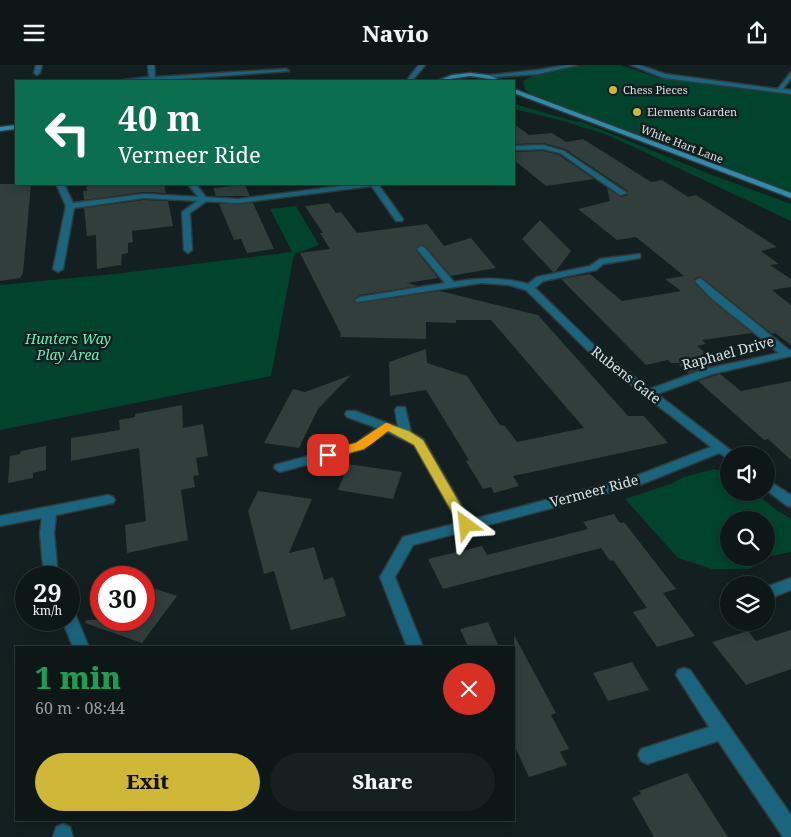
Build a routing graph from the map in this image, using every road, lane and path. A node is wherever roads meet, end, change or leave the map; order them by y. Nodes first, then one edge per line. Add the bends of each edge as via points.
1 (39, 65) edge
2 (151, 65) edge
3 (422, 65) edge
4 (575, 65) edge
5 (634, 65) edge
6 (467, 70) dead end
7 (285, 71) edge
8 (538, 71) junction
9 (37, 73) dead end
10 (791, 73) edge
11 (475, 75) junction
12 (485, 76) junction
13 (152, 79) junction
14 (134, 80) edge
15 (410, 80) edge
16 (441, 80) edge
17 (497, 80) edge
18 (511, 80) edge
19 (515, 91) edge
20 (780, 91) junction
21 (791, 92) edge
22 (515, 98) edge
23 (565, 111) junction
24 (15, 127) edge
25 (0, 129) edge
26 (515, 148) edge
27 (60, 185) edge
28 (365, 185) edge
29 (374, 185) edge
30 (193, 186) dead end
31 (623, 193) dead end
32 (791, 196) edge
33 (204, 200) junction
34 (70, 206) junction
35 (399, 219) dead end
36 (188, 249) dead end
37 (421, 249) dead end
38 (636, 256) dead end
39 (58, 269) dead end
40 (700, 281) dead end
41 (451, 285) junction
42 (529, 288) junction
43 (360, 300) dead end
44 (789, 353) edge
45 (648, 393) junction
46 (401, 410) dead end
47 (351, 413) dead end
48 (386, 427) junction
49 (405, 434) junction
50 (720, 449) edge
51 (720, 453) edge
52 (280, 468) dead end
53 (775, 490) edge
54 (108, 499) dead end
55 (791, 502) edge
56 (49, 511) junction
57 (0, 521) edge
58 (466, 525) junction
59 (51, 566) edge
60 (791, 584) edge
61 (775, 590) edge
62 (74, 631) edge
63 (81, 646) edge
64 (415, 646) edge
65 (684, 675) dead end
66 (722, 731) junction
67 (647, 755) dead end
68 (791, 832) edge

1 - 9 street
2 - 13 street
3 - 15 street
4 - 8 street
5 - 20 street via 664,76
6 - 11 street
7 - 13 street
8 - 12 street
8 - 18 street
10 - 20 street
11 - 12 street
11 - 16 street via 449,74
12 - 17 street
13 - 14 street
19 - 23 street, White Hart Lane
20 - 21 street
22 - 23 street, White Hart Lane
23 - 32 street, White Hart Lane
24 - 25 street
26 - 31 street via 542,147 562,152
27 - 34 street
28 - 33 street via 238,201
29 - 35 street
30 - 33 street
33 - 34 street via 144,196
33 - 36 street via 186,212
34 - 39 street
37 - 41 street
38 - 42 street via 600,262 593,268 540,279
40 - 44 street, Raphael Drive via 713,295
41 - 42 street, Rubens Gate via 481,280 510,282
41 - 43 street, Rubens Gate
42 - 45 street, Rubens Gate via 594,351
44 - 45 street, Raphael Drive via 709,371
45 - 50 street, Rubens Gate
46 - 49 street
47 - 48 street
48 - 49 street
48 - 52 street via 360,446
49 - 58 street via 419,442
51 - 58 street, Vermeer Ride via 637,481
53 - 55 street
54 - 56 street
56 - 57 street
56 - 59 street via 47,533
58 - 64 street, Vermeer Ride via 408,541 387,575
60 - 61 street
62 - 63 street
65 - 66 street
66 - 67 street
66 - 68 street

